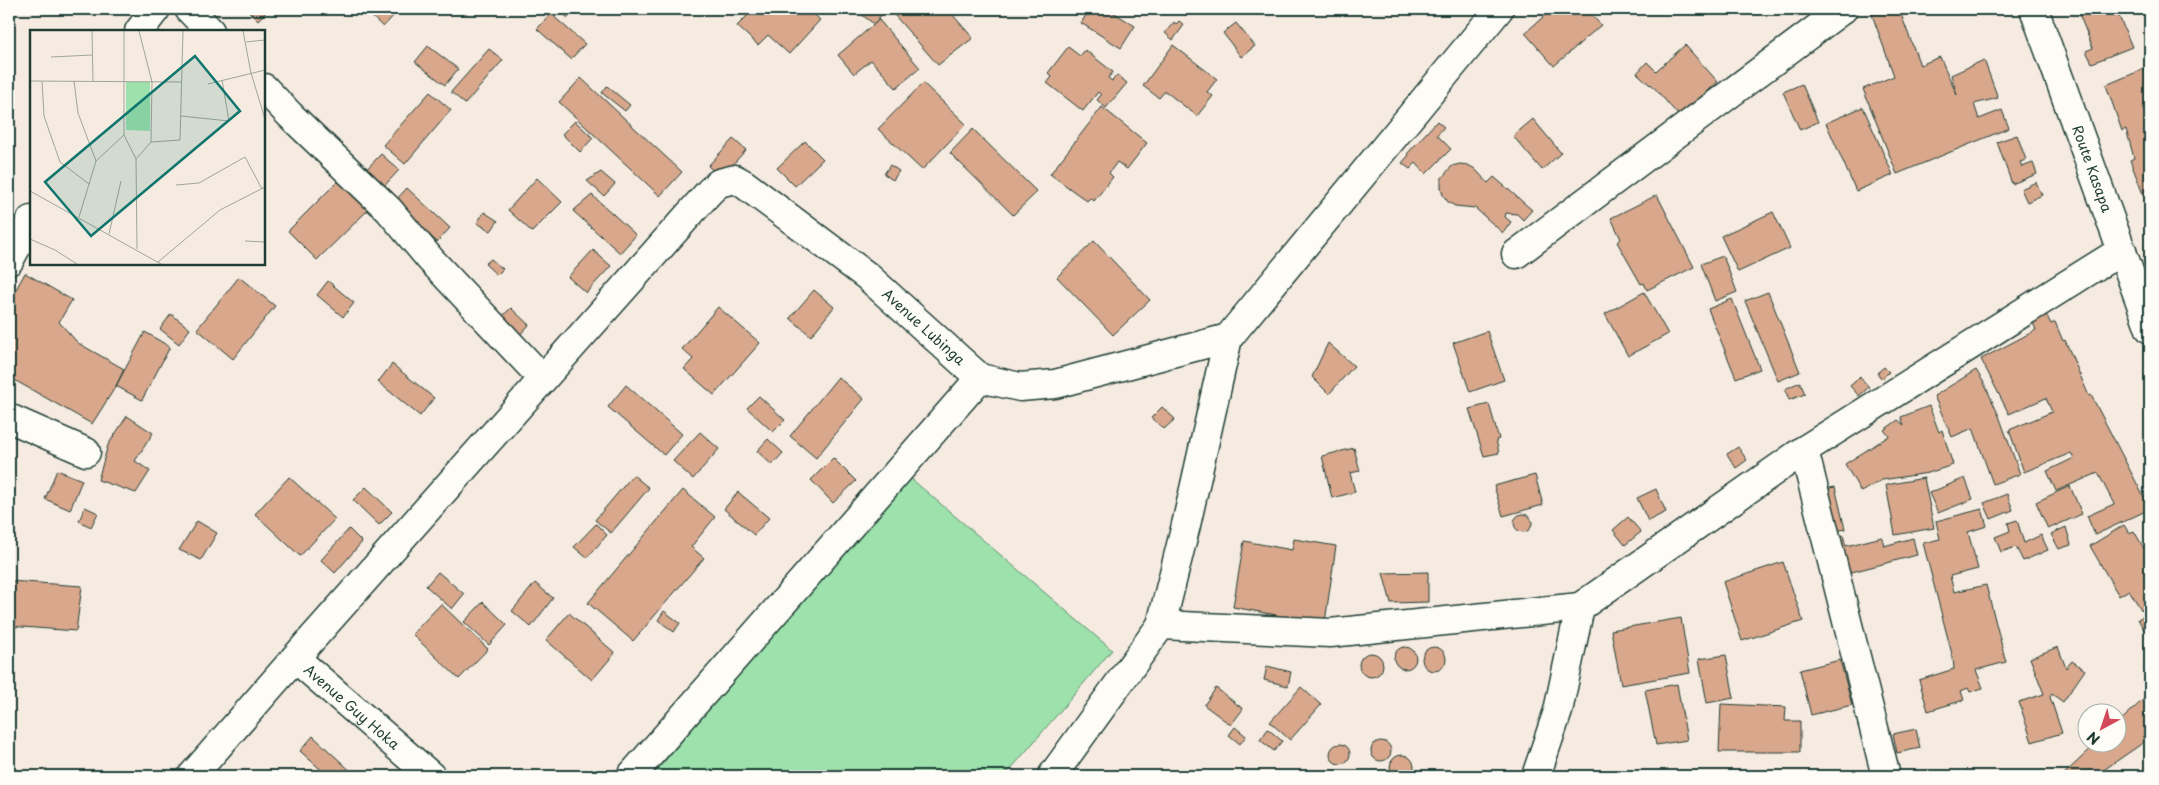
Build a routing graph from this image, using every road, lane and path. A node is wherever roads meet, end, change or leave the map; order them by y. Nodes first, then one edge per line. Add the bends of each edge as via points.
1 (156, 9) edge
2 (189, 9) edge
3 (1499, 9) edge
4 (1843, 9) edge
5 (2034, 9) edge
6 (140, 30) edge
7 (209, 30) edge
8 (265, 89) edge
9 (30, 222) edge
10 (2122, 250) junction
11 (1516, 254) dead end
12 (9, 261) edge
13 (2150, 328) edge
14 (1228, 338) junction
15 (980, 378) junction
16 (543, 379) junction
17 (9, 418) edge
18 (1804, 450) junction
19 (86, 452) dead end
20 (1580, 607) junction
21 (1161, 626) junction
22 (295, 658) junction
23 (192, 776) edge
24 (431, 776) edge
25 (631, 776) edge
26 (1052, 776) edge
27 (1536, 776) edge
28 (1886, 776) edge

1 - 6 street
2 - 7 street
3 - 14 street
4 - 11 street
5 - 10 street, Route Kasapa
8 - 16 street via 389,210 431,260
9 - 12 street
10 - 13 street, Route Kasapa
10 - 18 street
14 - 15 street via 1055,384 1020,387
14 - 21 street
15 - 16 street, Avenue Lubinga via 867,276 735,179 720,183 710,191
15 - 25 street
16 - 22 street, Avenue Lubinga
17 - 19 street
18 - 20 street
18 - 28 street
20 - 21 street via 1330,633
20 - 27 street via 1558,711
21 - 26 street
22 - 23 street, Avenue Lubinga
22 - 24 street, Avenue Guy Hoka

